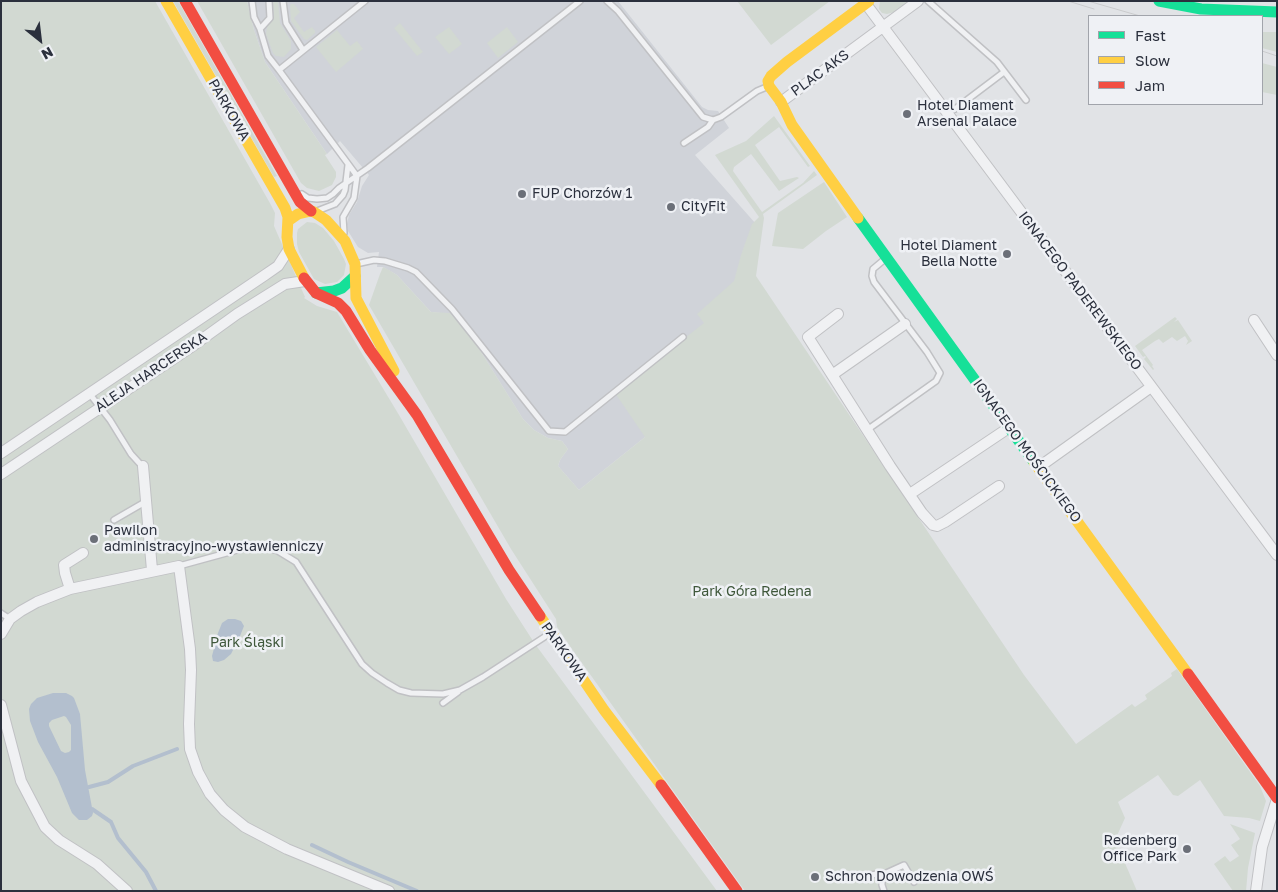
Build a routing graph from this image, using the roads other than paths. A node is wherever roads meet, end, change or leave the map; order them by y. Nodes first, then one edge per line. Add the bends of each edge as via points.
1 (166, 1) edge
2 (185, 1) edge
3 (252, 1) edge
4 (269, 1) edge
5 (283, 1) edge
6 (365, 1) edge
7 (580, 1) edge
8 (607, 1) edge
9 (918, 1) edge
10 (928, 1) edge
11 (1159, 1) edge
12 (868, 3) edge
13 (1277, 12) edge
14 (883, 27) junction
15 (260, 29) junction
16 (303, 50) junction
17 (278, 70) junction
18 (1004, 72) junction
19 (769, 86) junction
20 (1026, 100) dead end
21 (781, 102) junction
22 (955, 109) dead end
23 (713, 120) junction
24 (684, 143) dead end
25 (348, 165) junction
26 (357, 176) junction
27 (346, 183) junction
28 (293, 188) junction
29 (313, 212) junction
30 (288, 221) junction
31 (345, 241) junction
32 (289, 249) junction
33 (888, 257) junction
34 (355, 264) junction
35 (355, 276) junction
36 (305, 281) junction
37 (316, 293) junction
38 (838, 314) dead end
39 (1254, 320) dead end
40 (905, 324) junction
41 (683, 337) dead end
42 (158, 347) junction
43 (1277, 354) edge
44 (168, 362) junction
45 (832, 375) junction
46 (1151, 387) junction
47 (90, 393) junction
48 (409, 402) junction
49 (100, 407) junction
50 (1010, 427) junction
51 (867, 430) junction
52 (22, 439) junction
53 (1, 452) edge
54 (31, 454) junction
55 (143, 466) joint
56 (1039, 468) junction
57 (1, 474) edge
58 (999, 486) dead end
59 (910, 494) junction
60 (146, 501) junction
61 (114, 520) dead end
62 (82, 553) dead end
63 (1277, 556) edge
64 (179, 566) junction
65 (152, 570) junction
66 (70, 589) junction
67 (5, 616) edge
68 (550, 633) junction
69 (1, 634) edge
70 (460, 690) junction
71 (443, 703) dead end
72 (1, 705) edge
73 (1277, 798) edge
74 (871, 875) dead end
75 (882, 875) junction
76 (914, 882) dead end
77 (126, 891) edge
78 (389, 891) edge
79 (737, 891) edge
80 (884, 891) edge
81 (1256, 891) edge

1 - 30 street, PARKOWA via 285,208
2 - 28 street, PARKOWA
3 - 15 lane
4 - 15 lane via 270,18
5 - 16 lane via 286,23
6 - 16 lane
7 - 26 lane
8 - 23 lane via 703,117
9 - 14 street, PLAC AKS
10 - 18 lane via 997,62
11 - 13 street via 1202,9
12 - 14 street, PLAC AKS
12 - 19 street, PLAC AKS via 771,76
14 - 21 street, PLAC AKS
14 - 46 street, IGNACEGO PADEREWSKIEGO
15 - 17 lane via 268,56
16 - 17 lane
17 - 25 lane
18 - 20 lane
18 - 22 lane
19 - 21 street, PLAC AKS
19 - 23 lane
21 - 33 street, IGNACEGO MOŚCICKIEGO via 792,125
23 - 24 lane via 708,128
25 - 26 lane
25 - 27 lane
26 - 27 lane
26 - 31 lane via 354,198 343,217
27 - 28 lane via 321,199 308,198
27 - 29 lane via 343,195 335,204
28 - 29 street, PARKOWA via 300,202
29 - 30 street via 295,215
29 - 31 street via 326,220
30 - 32 street
31 - 34 street
32 - 36 street
32 - 42 street, ALEJA HARCERSKA via 276,268
33 - 40 lane via 873,269 872,276
33 - 50 street, IGNACEGO MOŚCICKIEGO
34 - 35 street
34 - 41 lane via 385,260 416,272 452,308 549,431 564,432
35 - 37 street via 342,288
35 - 48 street, PARKOWA via 356,298
36 - 37 street
36 - 44 street, ALEJA HARCERSKA via 285,284
37 - 48 street, PARKOWA via 344,308 370,350
38 - 45 street via 808,337
39 - 43 street
40 - 45 street
40 - 51 lane via 940,373 936,381
42 - 44 street
42 - 47 street, ALEJA HARCERSKA
44 - 49 street, ALEJA HARCERSKA
45 - 51 street
46 - 56 street
46 - 63 street, IGNACEGO PADEREWSKIEGO
47 - 49 lane
47 - 52 street, ALEJA HARCERSKA
48 - 68 street, PARKOWA
49 - 54 street, ALEJA HARCERSKA
49 - 55 lane via 131,454
50 - 56 street, IGNACEGO MOŚCICKIEGO
50 - 59 street
51 - 59 street
52 - 53 street, ALEJA HARCERSKA
52 - 54 street
54 - 57 street, ALEJA HARCERSKA
55 - 60 street
56 - 73 street, IGNACEGO MOŚCICKIEGO
58 - 59 street via 937,526 922,513
60 - 61 lane
60 - 65 street
62 - 66 street via 64,565
64 - 65 street
64 - 70 lane via 252,546 278,552 296,562 362,664 372,673 399,690 411,693 443,694
64 - 78 street via 190,649 190,749 210,794 245,827 288,849
65 - 66 street
66 - 67 street
67 - 69 street
68 - 70 lane
68 - 79 street, PARKOWA
70 - 71 lane
72 - 77 street via 21,781 45,827 97,864
73 - 81 street via 1262,847
74 - 75 lane
75 - 76 lane via 904,866
75 - 80 lane

